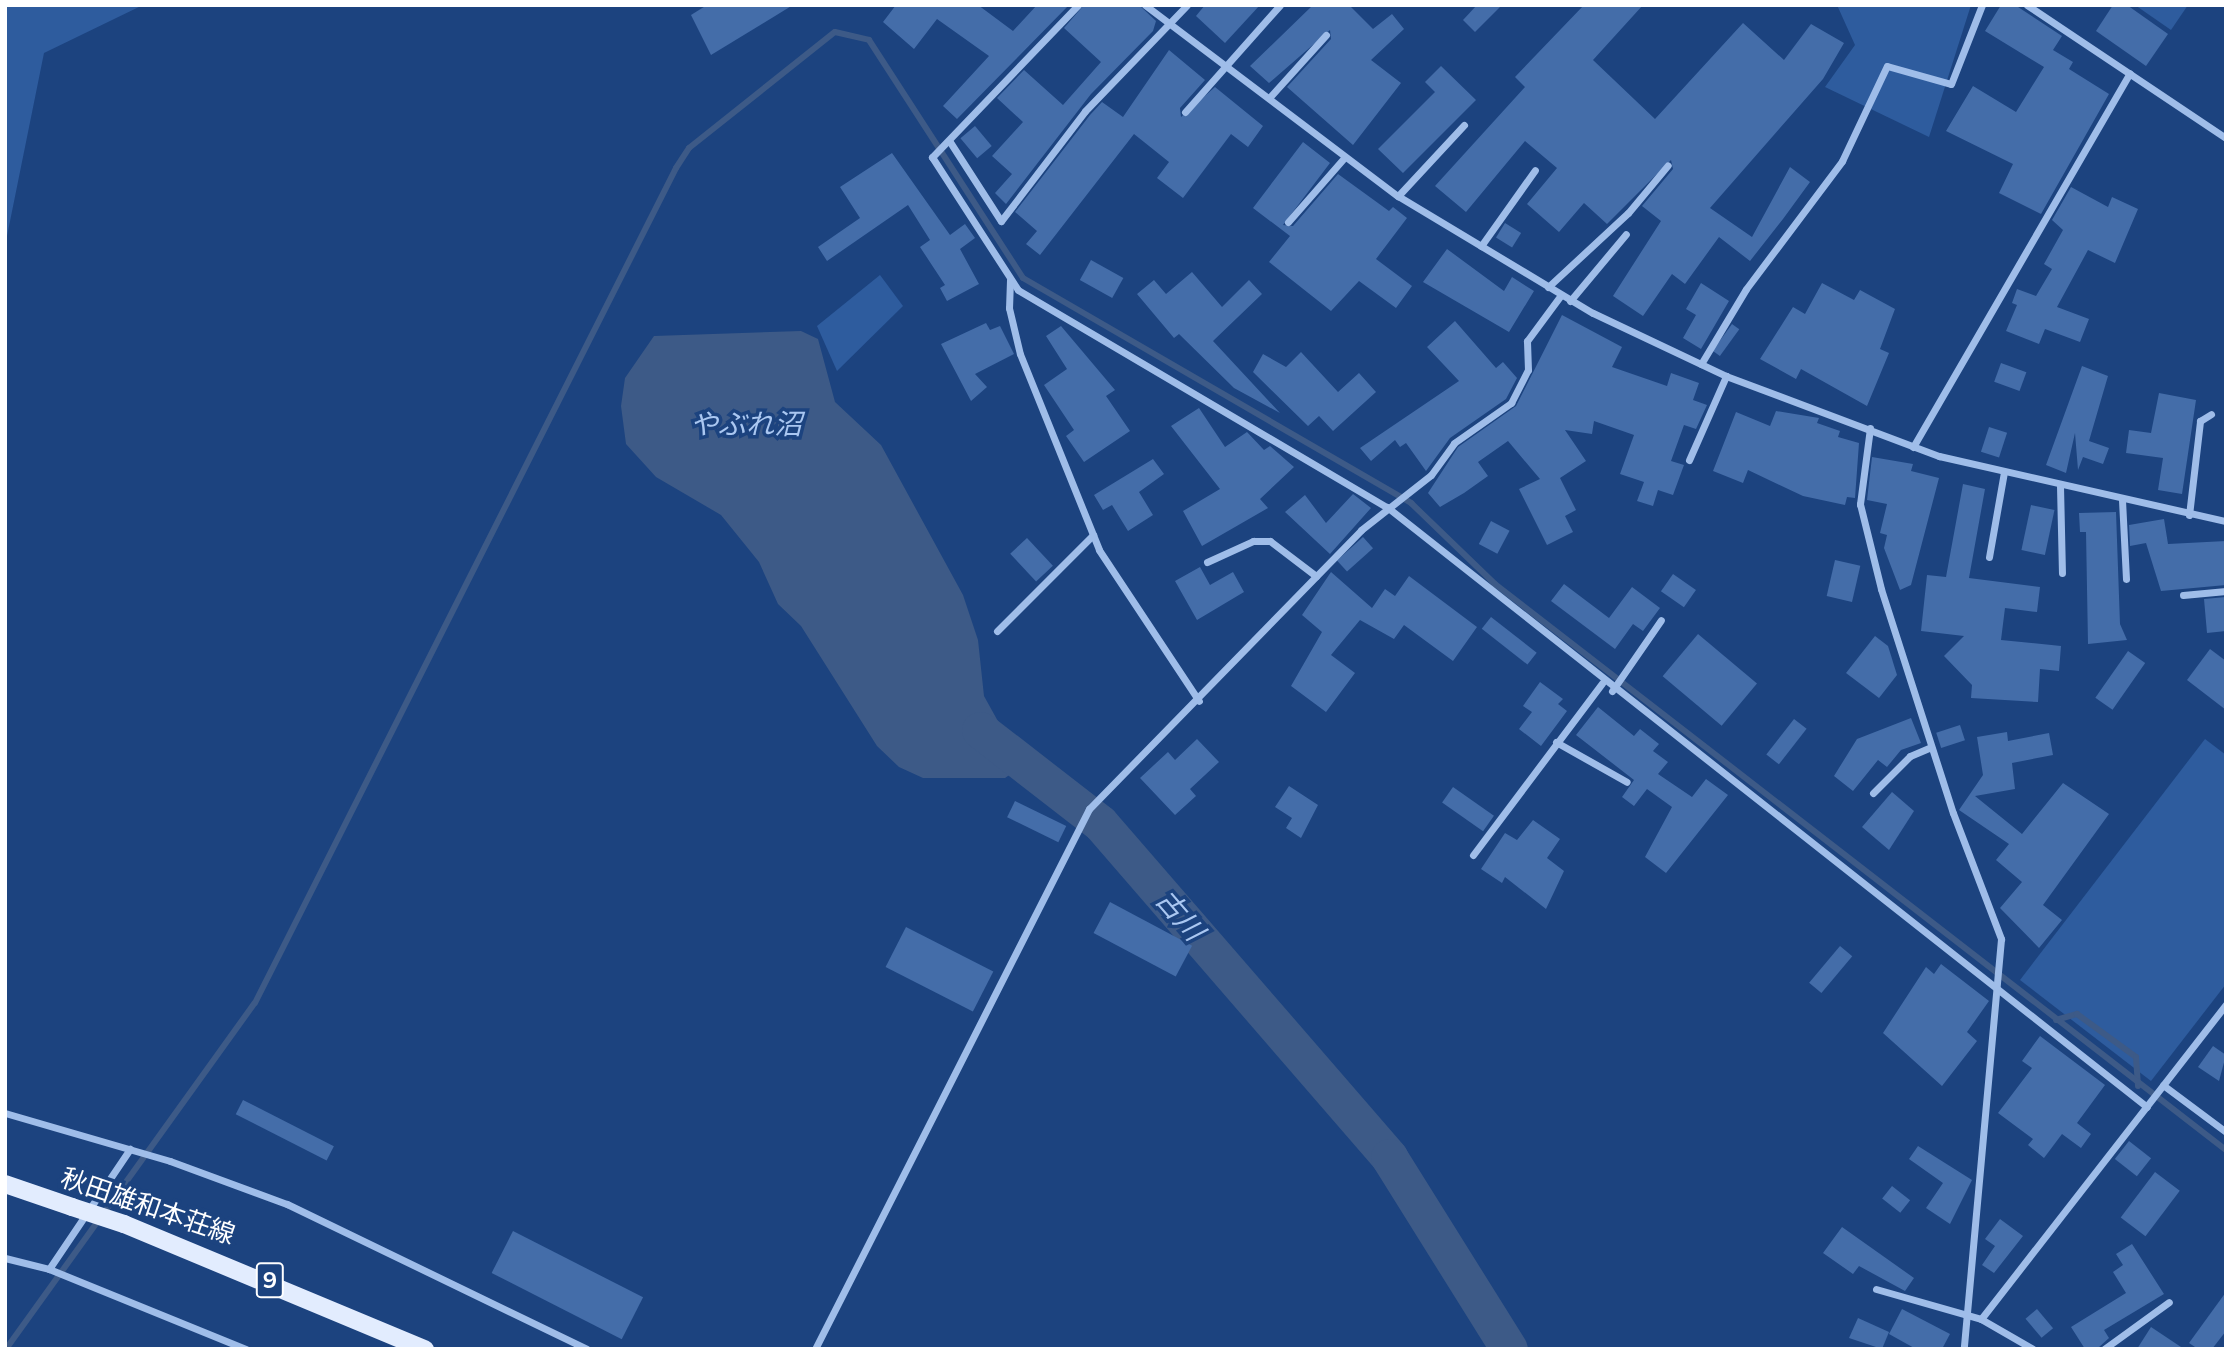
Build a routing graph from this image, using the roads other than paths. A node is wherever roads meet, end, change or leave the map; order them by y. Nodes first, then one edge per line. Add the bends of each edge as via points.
1 (1078, 5) edge
2 (1145, 5) edge
3 (1186, 5) edge
4 (1280, 5) edge
5 (1982, 5) edge
6 (2028, 5) edge
7 (1171, 22) junction
8 (1326, 35) dead end
9 (1223, 63) junction
10 (2130, 73) junction
11 (1269, 98) junction
12 (1185, 111) dead end
13 (1464, 125) dead end
14 (2226, 138) edge
15 (950, 143) junction
16 (1345, 158) junction
17 (1668, 165) dead end
18 (1535, 170) dead end
19 (1398, 196) junction
20 (1289, 222) dead end
21 (1626, 233) dead end
22 (1481, 246) junction
23 (1010, 279) junction
24 (1548, 287) junction
25 (1562, 295) junction
26 (1570, 301) junction
27 (1701, 364) junction
28 (1726, 376) junction
29 (2211, 414) dead end
30 (1870, 428) junction
31 (1913, 447) junction
32 (1689, 460) dead end
33 (2004, 472) junction
34 (2060, 486) junction
35 (2122, 500) junction
36 (1390, 505) junction
37 (2189, 515) junction
38 (2226, 521) edge
39 (1093, 535) junction
40 (1989, 557) dead end
41 (1208, 562) dead end
42 (2062, 573) dead end
43 (1316, 576) junction
44 (2126, 579) dead end
45 (2226, 590) edge
46 (2183, 595) dead end
47 (1661, 620) dead end
48 (997, 631) dead end
49 (1602, 683) junction
50 (1614, 687) junction
51 (1199, 701) junction
52 (1556, 742) junction
53 (1931, 747) junction
54 (1627, 782) dead end
55 (1873, 793) dead end
56 (1473, 855) dead end
57 (1995, 989) junction
58 (2226, 1004) edge
59 (2163, 1086) junction
60 (2149, 1104) junction
61 (5, 1113) edge
62 (2226, 1132) edge
63 (130, 1149) junction
64 (5, 1184) edge
65 (5, 1258) edge
66 (49, 1269) junction
67 (1876, 1289) dead end
68 (2169, 1302) dead end
69 (1969, 1317) junction
70 (1981, 1319) junction
71 (419, 1346) edge
72 (246, 1349) edge
73 (587, 1349) edge
74 (815, 1349) edge
75 (1964, 1349) edge
76 (2033, 1349) edge
77 (2104, 1349) edge

1 - 15 street
2 - 7 street
3 - 7 street
4 - 9 street
5 - 27 street via 1951,84 1887,66 1842,161 1746,289
6 - 10 street
7 - 9 street
7 - 15 street via 1085,111 1001,221
8 - 11 street
9 - 11 street
9 - 12 street
10 - 14 street
10 - 31 street
11 - 16 street
13 - 19 street
15 - 23 street via 932,157
16 - 19 street
16 - 20 street
17 - 24 street via 1628,213
18 - 22 street
19 - 22 street
21 - 26 street
22 - 24 street
23 - 36 street via 1055,315
23 - 39 street via 1009,308 1020,354
24 - 25 street
25 - 26 street
25 - 36 street via 1527,341 1528,370 1511,403 1454,443 1431,475
26 - 27 street
27 - 28 street
28 - 30 street
28 - 32 street
29 - 37 street via 2200,421
30 - 31 street
30 - 53 street via 1860,504
31 - 33 street
33 - 34 street
33 - 40 street
34 - 35 street
34 - 42 street
35 - 37 street
35 - 44 street
36 - 43 street
36 - 49 street
37 - 38 street
39 - 48 street
39 - 51 street
41 - 43 street via 1253,541 1270,541
43 - 51 street
45 - 46 street
47 - 50 street
49 - 50 street
49 - 52 street
50 - 57 street
51 - 74 street via 1089,809
52 - 54 street
52 - 56 street
53 - 55 street via 1910,756
53 - 57 street via 2001,939
57 - 60 street
57 - 69 street
58 - 59 street
59 - 60 street
59 - 62 street
60 - 70 street
61 - 63 street
63 - 66 street
63 - 73 street via 287,1204
64 - 71 main road, 秋田雄和本荘線 / 9, bridge via 124,1224
65 - 66 street
66 - 72 street
67 - 69 street
68 - 77 street
69 - 70 street
69 - 75 street
70 - 76 street

